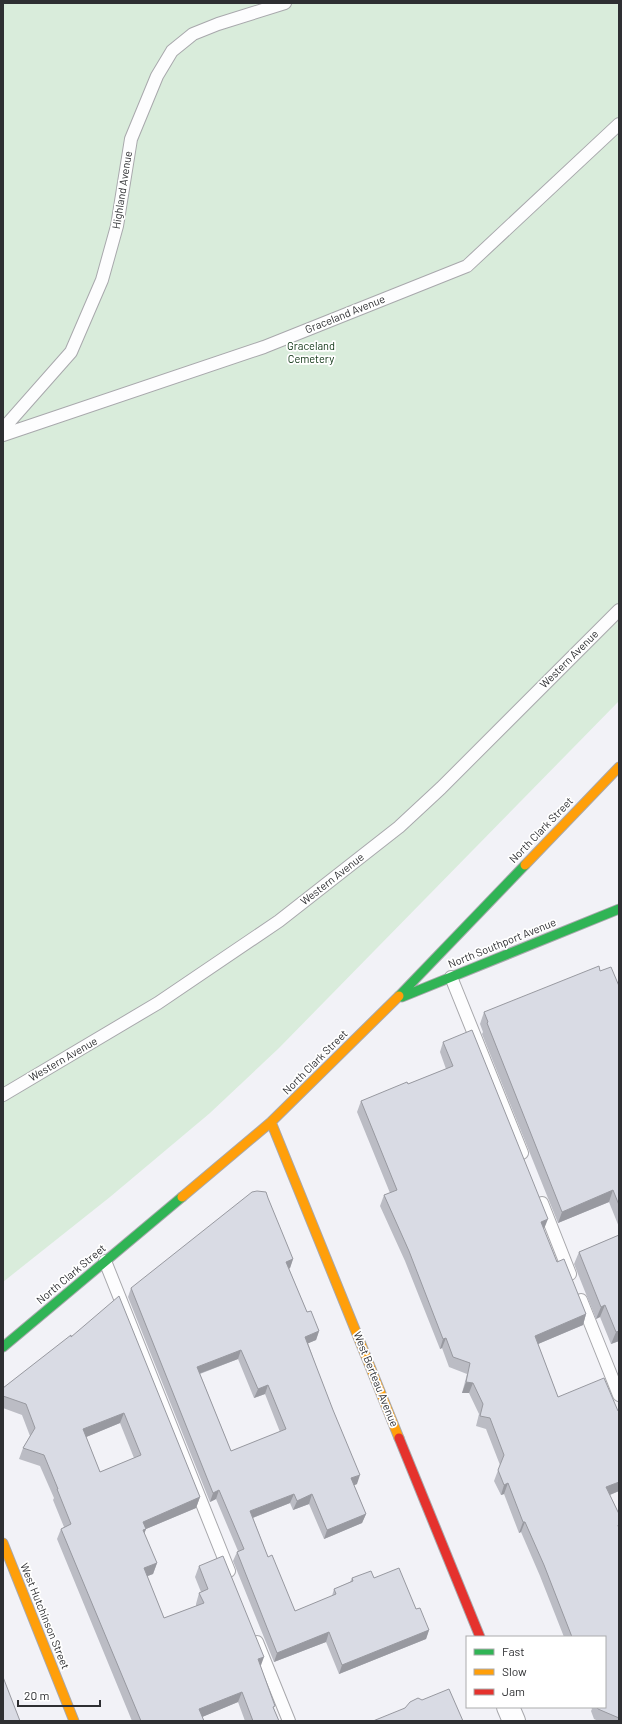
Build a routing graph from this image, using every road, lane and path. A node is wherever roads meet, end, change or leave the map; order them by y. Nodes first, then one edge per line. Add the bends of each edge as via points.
1 (285, 3) edge
2 (619, 124) edge
3 (3, 429) edge
4 (3, 435) edge
5 (619, 610) edge
6 (617, 775) edge
7 (619, 909) edge
8 (451, 977) junction
9 (393, 1000) junction
10 (3, 1095) edge
11 (272, 1122) junction
12 (525, 1161) edge
13 (537, 1190) edge
14 (105, 1261) junction
15 (3, 1347) edge
16 (619, 1395) edge
17 (3, 1543) edge
18 (234, 1582) edge
19 (254, 1633) edge
20 (480, 1636) edge
21 (508, 1708) edge
22 (74, 1721) edge
23 (289, 1721) edge
24 (514, 1721) edge

1 - 3 lane, Highland Avenue via 193,34 172,51 157,76 130,139 118,226 102,280 71,352
2 - 4 lane, Graceland Avenue via 467,266 264,347
5 - 10 lane, Western Avenue via 399,827 279,921 158,1003
6 - 9 street, North Clark Street
7 - 8 street, North Southport Avenue
8 - 9 street, North Southport Avenue
8 - 12 lane
9 - 11 street, North Clark Street
11 - 14 street, North Clark Street
11 - 20 street, West Berteau Avenue
13 - 16 lane
14 - 15 street, North Clark Street
14 - 18 lane
17 - 22 street, West Hutchinson Street
19 - 23 lane
21 - 24 street

